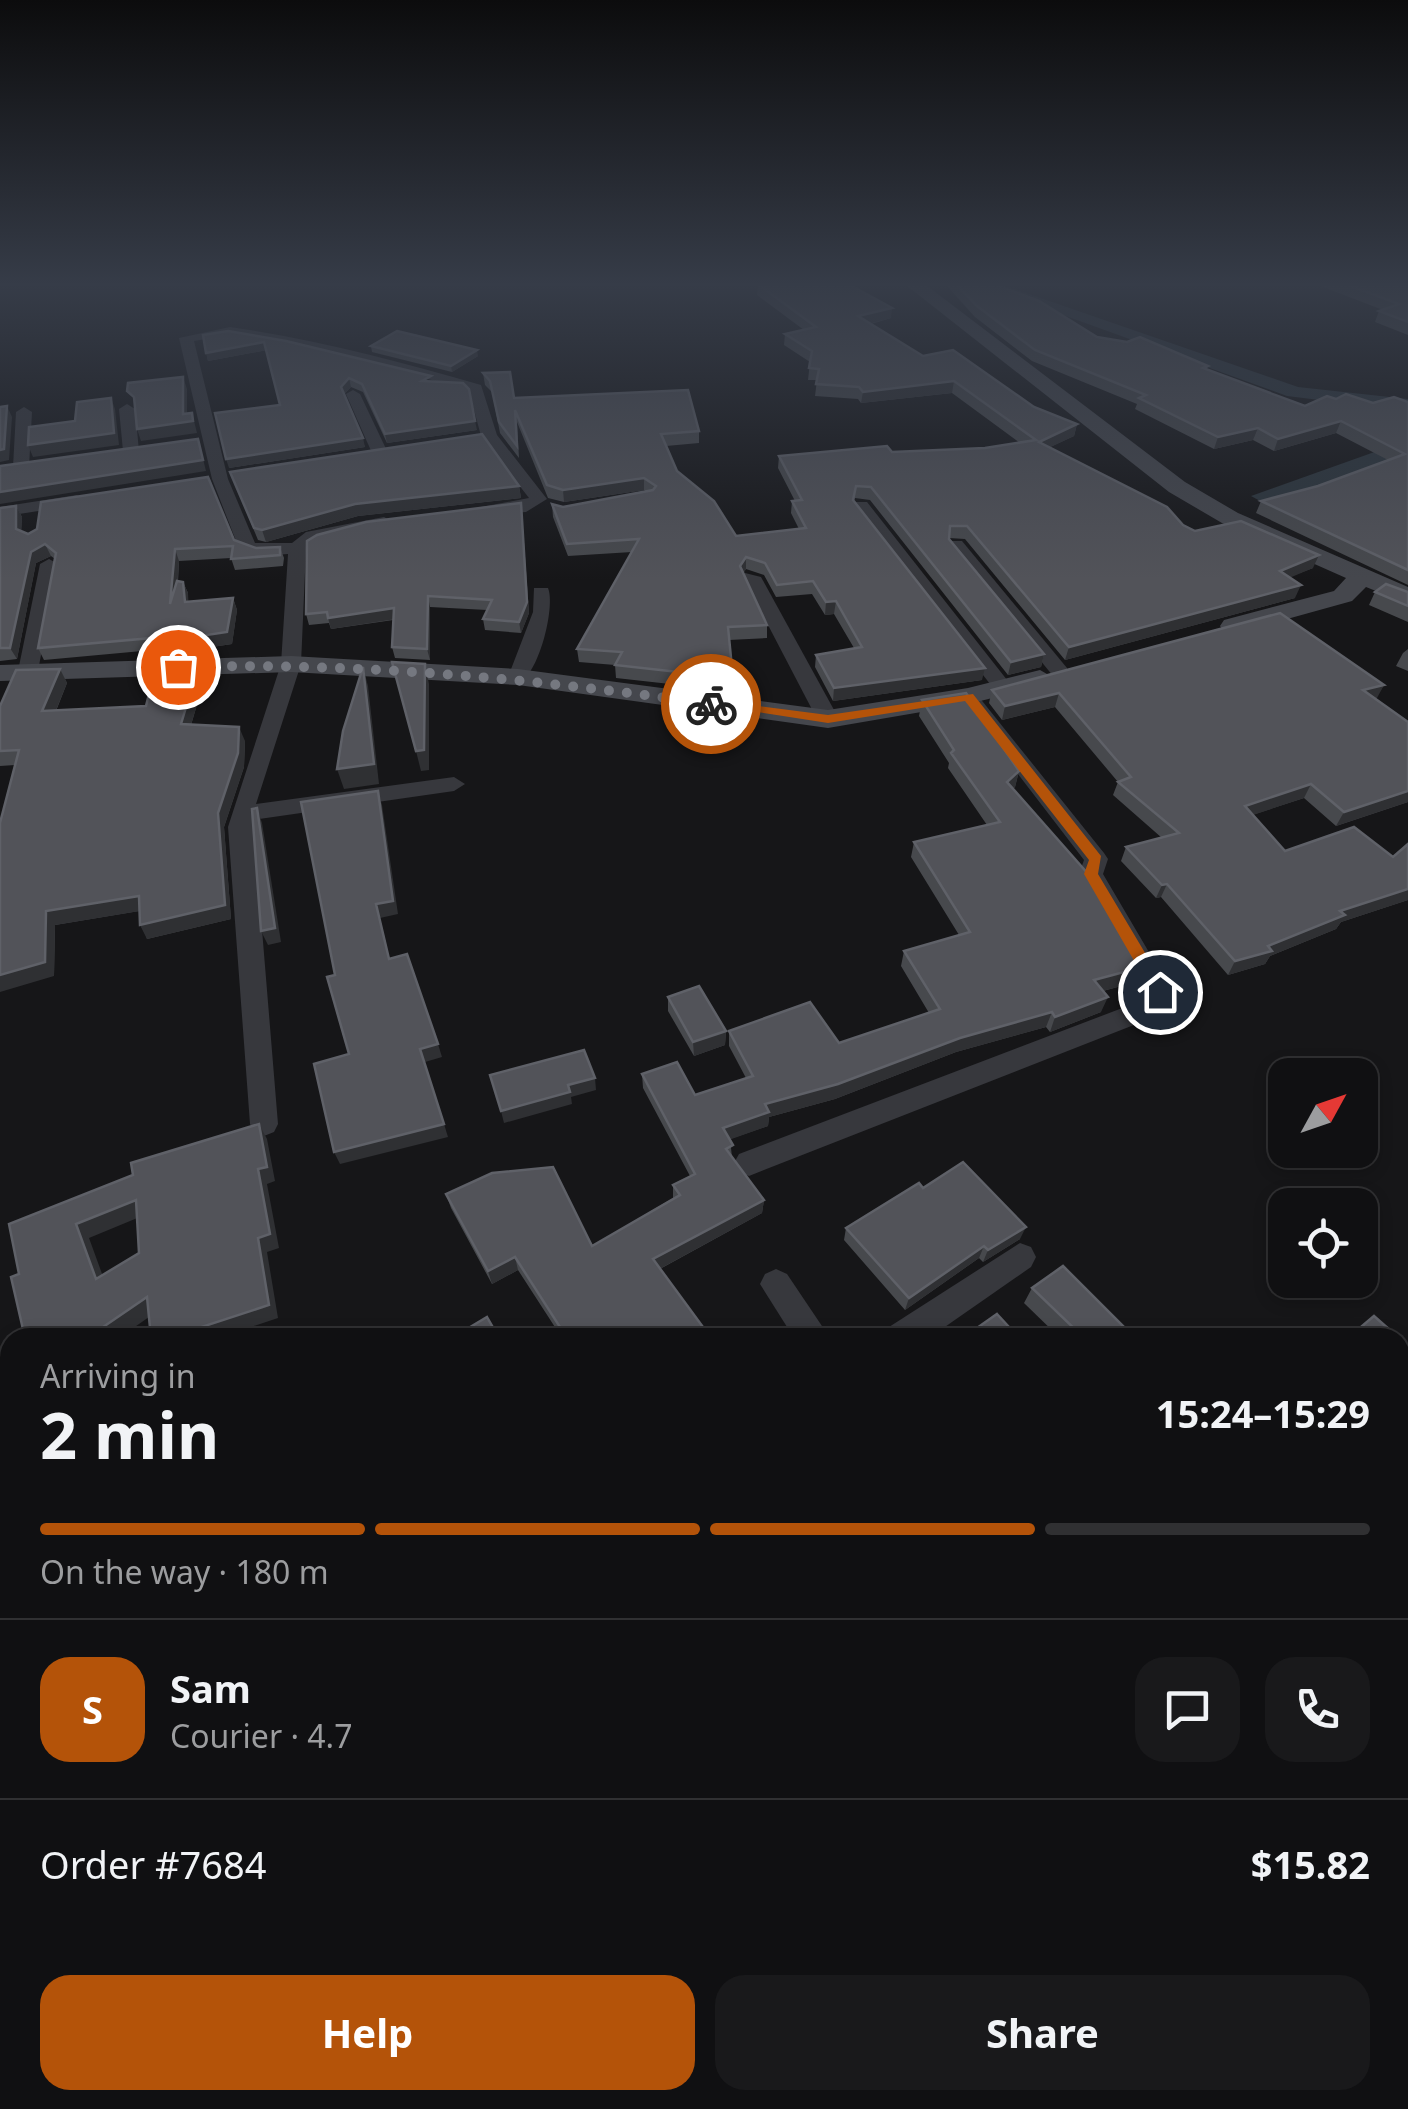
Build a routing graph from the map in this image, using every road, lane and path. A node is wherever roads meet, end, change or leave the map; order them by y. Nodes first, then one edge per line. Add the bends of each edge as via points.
1 (195, 383) edge
2 (466, 383) edge
3 (1043, 383) edge
4 (353, 394) edge
5 (127, 409) edge
6 (24, 412) dead end
7 (210, 440) junction
8 (190, 443) edge
9 (151, 448) edge
10 (131, 451) junction
11 (380, 453) edge
12 (113, 454) edge
13 (40, 464) edge
14 (21, 467) junction
15 (0, 470) edge
16 (229, 478) junction
17 (201, 482) edge
18 (90, 498) edge
19 (861, 506) edge
20 (0, 512) edge
21 (470, 512) edge
22 (396, 520) edge
23 (956, 545) edge
24 (297, 548) junction
25 (49, 564) edge
26 (752, 577) edge
27 (1362, 577) junction
28 (541, 592) dead end
29 (1408, 596) edge
30 (1211, 632) edge
31 (291, 664) junction
32 (1069, 670) joint
33 (14, 672) edge
34 (518, 677) junction
35 (1004, 688) junction
36 (968, 696) junction
37 (828, 719) junction
38 (454, 784) dead end
39 (242, 814) junction
40 (264, 1124) edge
41 (750, 1162) dead end
42 (1020, 1256) dead end
43 (776, 1284) dead end
44 (807, 1328) edge
45 (916, 1328) edge

1 - 7 street
2 - 21 street via 481,394 480,437 544,506
3 - 27 main road via 1177,487
4 - 11 street
5 - 10 street
6 - 14 street
7 - 8 street
7 - 16 street
9 - 10 street
10 - 12 street
13 - 14 street
14 - 15 street
16 - 17 street
16 - 24 street via 248,546 260,552
18 - 20 street via 34,514
19 - 35 street
22 - 24 street via 312,536
23 - 32 street
24 - 31 street
25 - 33 street
26 - 37 street
27 - 29 main road
27 - 30 main road via 1343,596
28 - 34 street via 543,612
31 - 33 main road
31 - 34 main road
31 - 39 street
32 - 35 main road
34 - 37 main road
35 - 36 main road
36 - 37 main road
36 - 41 street via 1096,860 1091,874 1160,992 1158,1005
38 - 39 street
39 - 40 street
42 - 45 street
43 - 44 street

